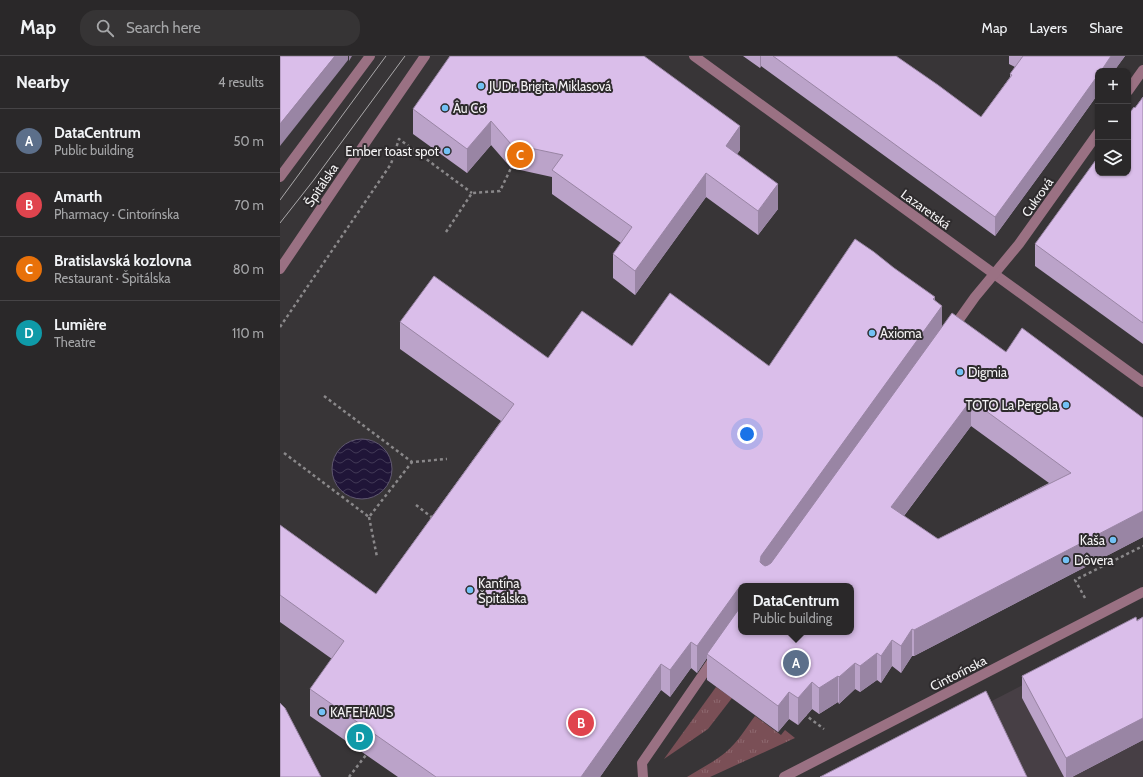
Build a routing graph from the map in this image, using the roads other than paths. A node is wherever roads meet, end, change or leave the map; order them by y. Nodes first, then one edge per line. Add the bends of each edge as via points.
1 (370, 56) edge
2 (425, 56) edge
3 (694, 56) edge
4 (1143, 70) edge
5 (1131, 87) edge
6 (1095, 137) edge
7 (280, 177) edge
8 (280, 269) edge
9 (995, 275) junction
10 (947, 337) edge
11 (1143, 382) edge
12 (1143, 592) edge
13 (722, 647) edge
14 (643, 777) edge
15 (784, 777) edge

1 - 7 street
2 - 8 street, Špitálska
3 - 9 street, Lazaretská
4 - 5 street
6 - 9 street, Cukrová
9 - 10 street, Cukrová via 975,297
9 - 11 street, Lazaretská
12 - 15 street, Cintorínska
13 - 14 street via 642,763

